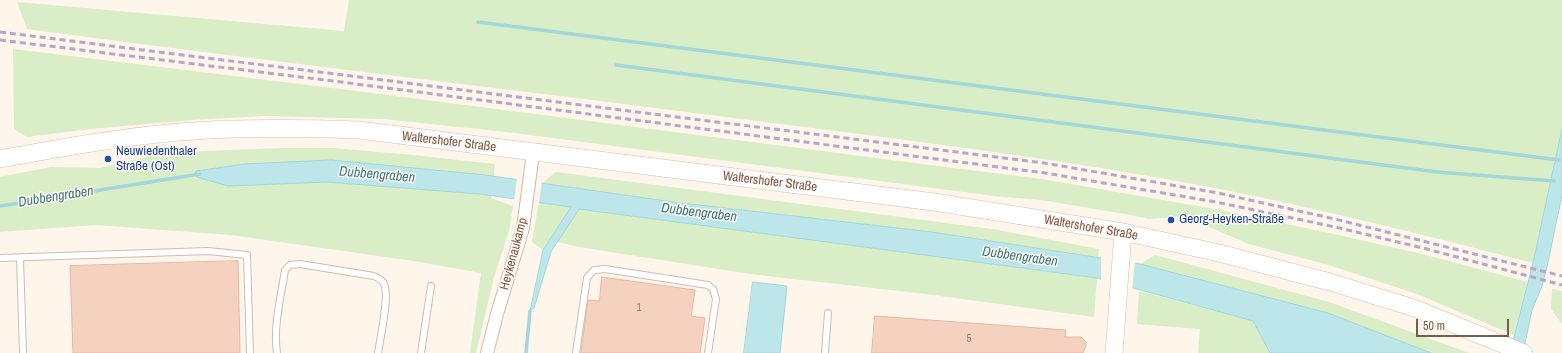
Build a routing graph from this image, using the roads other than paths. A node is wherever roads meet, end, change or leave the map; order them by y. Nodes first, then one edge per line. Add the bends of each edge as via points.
1 (532, 153) junction
2 (0, 159) edge
3 (1123, 232) junction
4 (0, 258) edge
5 (20, 258) junction
6 (431, 286) dead end
7 (828, 313) dead end
8 (1517, 350) edge
9 (23, 353) edge
10 (250, 353) edge
11 (277, 353) edge
12 (378, 353) edge
13 (421, 353) edge
14 (487, 353) edge
15 (576, 353) edge
16 (708, 353) edge
17 (825, 353) edge
18 (1114, 353) edge

1 - 2 main road, Waltershofer Straße via 359,130 287,128 180,132 85,144
1 - 3 main road, Waltershofer Straße via 934,202
1 - 14 street, Heykenaukamp via 526,208 515,257
3 - 8 main road, Waltershofer Straße via 1219,253 1337,284 1414,308
3 - 18 main road
4 - 5 lane
5 - 9 lane
5 - 10 lane via 208,251 247,255
6 - 13 lane
7 - 17 lane
11 - 12 lane via 277,323 285,270 290,265 300,264 374,276 381,280 385,285 386,295
15 - 16 lane via 587,278 594,270 605,269 708,285 713,289 716,299

